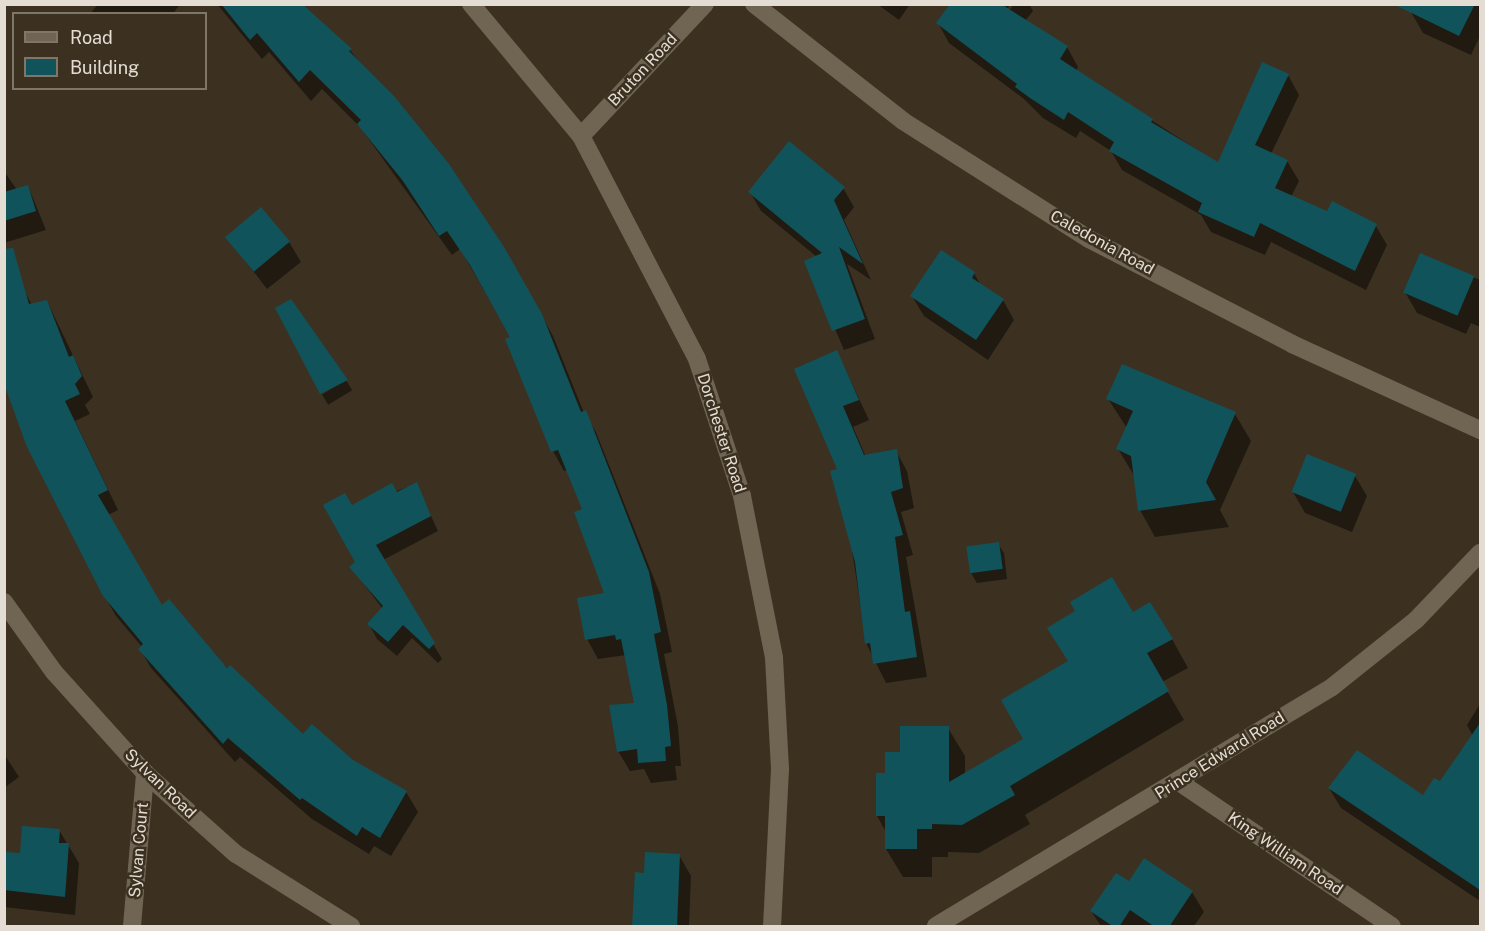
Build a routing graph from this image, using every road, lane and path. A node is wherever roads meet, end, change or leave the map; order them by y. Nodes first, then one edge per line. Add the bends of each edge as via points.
1 (471, 4) edge
2 (705, 4) edge
3 (754, 4) edge
4 (581, 136) junction
5 (1480, 430) edge
6 (1480, 553) edge
7 (4, 602) edge
8 (145, 773) junction
9 (1179, 782) junction
10 (132, 927) edge
11 (351, 927) edge
12 (772, 927) edge
13 (936, 927) edge
14 (1392, 927) edge

1 - 4 street, Dorchester Road
2 - 4 street, Bruton Road
3 - 5 street, Caledonia Road via 903,121 1089,240 1292,344
4 - 12 street, Dorchester Road via 697,359 742,496 774,658 780,769
6 - 9 street, Prince Edward Road via 1416,620 1332,687
7 - 8 street, Sylvan Road via 54,672
8 - 10 street, Sylvan Court
8 - 11 street, Sylvan Road via 236,855
9 - 13 street, Prince Edward Road
9 - 14 street, King William Road

